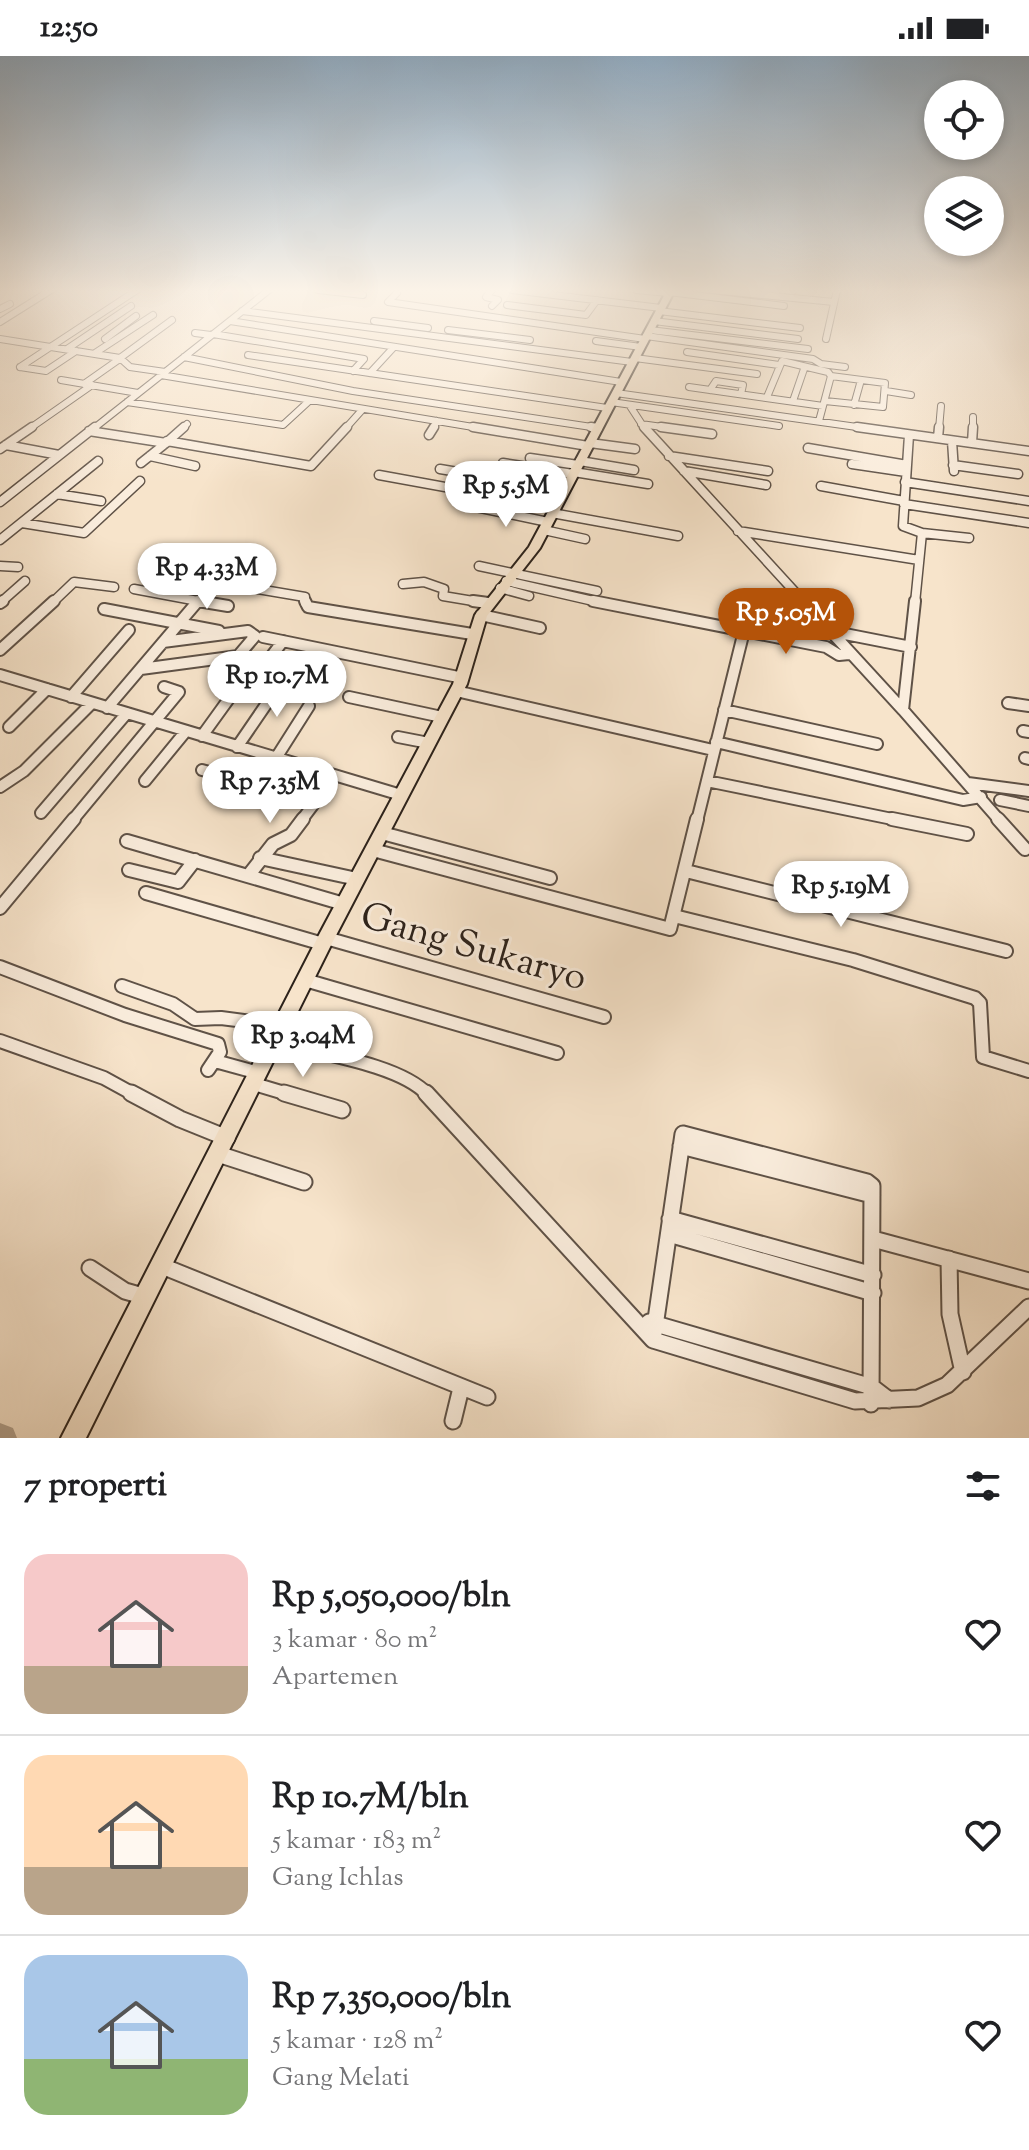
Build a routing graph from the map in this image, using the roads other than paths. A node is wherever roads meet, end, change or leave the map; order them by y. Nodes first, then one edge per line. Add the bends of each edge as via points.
1 (41, 354) edge
2 (71, 354) edge
3 (102, 354) edge
4 (125, 354) edge
5 (187, 354) edge
6 (335, 354) edge
7 (387, 354) edge
8 (437, 354) edge
9 (587, 354) edge
10 (637, 354) edge
11 (705, 354) edge
12 (782, 354) edge
13 (248, 355) dead end
14 (184, 357) junction
15 (120, 358) junction
16 (634, 360) junction
17 (779, 365) junction
18 (845, 367) dead end
19 (804, 369) junction
20 (353, 371) junction
21 (370, 373) junction
22 (163, 374) junction
23 (757, 374) dead end
24 (831, 376) junction
25 (61, 380) dead end
26 (861, 380) junction
27 (621, 382) junction
28 (88, 384) junction
29 (689, 387) dead end
30 (886, 391) junction
31 (112, 394) dead end
32 (911, 395) dead end
33 (132, 397) junction
34 (767, 397) junction
35 (793, 401) junction
36 (308, 402) junction
37 (617, 402) junction
38 (824, 403) junction
39 (854, 405) junction
40 (941, 406) dead end
41 (362, 410) junction
42 (973, 417) dead end
43 (437, 421) junction
44 (819, 421) junction
45 (187, 424) dead end
46 (641, 424) junction
47 (779, 426) dead end
48 (89, 431) junction
49 (712, 434) dead end
50 (429, 435) dead end
51 (909, 435) junction
52 (938, 438) junction
53 (952, 441) junction
54 (166, 442) junction
55 (972, 443) junction
56 (2, 446) edge
57 (808, 448) dead end
58 (635, 449) dead end
59 (1029, 451) edge
60 (59, 455) junction
61 (150, 456) junction
62 (583, 456) junction
63 (669, 456) junction
64 (530, 458) dead end
65 (98, 461) dead end
66 (141, 463) dead end
67 (503, 463) dead end
68 (852, 464) dead end
69 (195, 466) dead end
70 (440, 469) dead end
71 (634, 470) dead end
72 (684, 471) junction
73 (768, 471) dead end
74 (906, 473) junction
75 (1018, 474) dead end
76 (379, 475) dead end
77 (140, 481) dead end
78 (648, 484) dead end
79 (766, 485) dead end
80 (821, 486) dead end
81 (565, 490) junction
82 (57, 494) junction
83 (101, 501) dead end
84 (1029, 501) edge
85 (0, 502) edge
86 (904, 503) junction
87 (471, 506) dead end
88 (550, 518) junction
89 (22, 523) junction
90 (1029, 523) edge
91 (738, 531) junction
92 (922, 533) junction
93 (678, 536) dead end
94 (969, 538) dead end
95 (585, 539) dead end
96 (0, 540) edge
97 (919, 560) junction
98 (0, 566) edge
99 (479, 566) dead end
100 (18, 567) dead end
101 (192, 578) dead end
102 (25, 581) dead end
103 (507, 581) junction
104 (403, 584) dead end
105 (114, 587) dead end
106 (134, 589) dead end
107 (597, 591) dead end
108 (529, 596) dead end
109 (198, 601) junction
110 (0, 603) edge
111 (228, 606) dead end
112 (104, 609) dead end
113 (484, 609) junction
114 (749, 615) dead end
115 (179, 622) junction
116 (540, 628) dead end
117 (129, 630) dead end
118 (744, 631) junction
119 (827, 631) junction
120 (229, 633) junction
121 (472, 634) junction
122 (263, 637) dead end
123 (283, 641) junction
124 (163, 642) junction
125 (911, 647) junction
126 (0, 650) edge
127 (845, 654) junction
128 (141, 669) junction
129 (289, 671) dead end
130 (0, 675) edge
131 (459, 684) junction
132 (164, 687) dead end
133 (47, 689) junction
134 (71, 697) junction
135 (349, 697) dead end
136 (92, 703) junction
137 (1008, 703) dead end
138 (309, 706) dead end
139 (1029, 706) edge
140 (107, 708) junction
141 (724, 710) junction
142 (903, 710) junction
143 (127, 713) junction
144 (442, 717) junction
145 (155, 722) junction
146 (9, 727) dead end
147 (186, 731) junction
148 (202, 736) junction
149 (398, 737) dead end
150 (429, 743) junction
151 (877, 744) dead end
152 (715, 746) junction
153 (237, 747) junction
154 (276, 758) junction
155 (296, 764) junction
156 (202, 770) dead end
157 (145, 781) dead end
158 (707, 781) junction
159 (968, 783) junction
160 (0, 787) edge
161 (277, 790) junction
162 (1029, 791) edge
163 (401, 795) junction
164 (975, 799) junction
165 (1000, 800) dead end
166 (1029, 806) edge
167 (41, 813) dead end
168 (382, 833) junction
169 (967, 834) dead end
170 (127, 841) dead end
171 (1025, 849) dead end
172 (373, 850) junction
173 (260, 858) junction
174 (195, 860) junction
175 (129, 870) dead end
176 (686, 871) junction
177 (248, 876) junction
178 (550, 878) dead end
179 (357, 879) junction
180 (146, 893) dead end
181 (344, 904) junction
182 (0, 908) edge
183 (674, 916) junction
184 (325, 941) junction
185 (1006, 951) dead end
186 (0, 967) edge
187 (305, 980) junction
188 (122, 986) dead end
189 (604, 1017) dead end
190 (283, 1026) junction
191 (0, 1041) edge
192 (275, 1042) junction
193 (557, 1053) dead end
194 (1029, 1071) edge
195 (257, 1079) junction
196 (342, 1110) dead end
197 (227, 1138) junction
198 (218, 1154) junction
199 (304, 1182) dead end
200 (670, 1227) junction
201 (873, 1239) junction
202 (772, 1256) junction
203 (949, 1259) junction
204 (162, 1266) junction
205 (90, 1268) dead end
206 (873, 1275) junction
207 (1029, 1281) edge
208 (873, 1293) junction
209 (146, 1297) junction
210 (1029, 1307) edge
211 (648, 1322) junction
212 (767, 1355) junction
213 (963, 1372) junction
214 (765, 1376) junction
215 (461, 1388) junction
216 (872, 1396) junction
217 (487, 1397) dead end
218 (453, 1421) dead end
219 (73, 1438) edge

1 - 2 street via 20,367 46,371
3 - 15 street
4 - 15 street
5 - 14 street
6 - 20 street via 364,359
7 - 21 street
8 - 27 street
9 - 16 street
10 - 16 highway
11 - 17 street
12 - 18 street
13 - 20 street
14 - 22 street
14 - 62 street via 353,391
15 - 22 street via 130,367
15 - 28 street
16 - 23 street
16 - 27 highway
17 - 19 street via 801,363
17 - 34 street
19 - 24 street
19 - 35 street
20 - 21 street
21 - 37 street
22 - 33 street
22 - 36 street
24 - 26 street
24 - 38 street
25 - 28 street
26 - 30 street via 885,383
26 - 39 street
27 - 37 highway
28 - 33 street
28 - 56 street
29 - 34 street
30 - 32 street
30 - 39 street via 882,408
31 - 33 street
33 - 36 street via 283,425
33 - 48 street
34 - 35 street
35 - 38 street
36 - 41 street
37 - 44 street
37 - 46 street
37 - 47 street
37 - 62 highway
38 - 39 street
38 - 44 street
40 - 52 street
41 - 43 street
41 - 54 street via 311,466
42 - 55 street
43 - 50 street
43 - 62 street
44 - 51 street
45 - 54 street
46 - 49 street
46 - 63 street
48 - 54 street
48 - 60 street
51 - 52 street
51 - 74 street
52 - 53 street
53 - 55 street
53 - 75 street via 954,468
54 - 61 street
55 - 59 street
56 - 60 street
57 - 74 street
58 - 62 street
60 - 85 street
61 - 66 street
61 - 69 street
62 - 64 street
62 - 67 street
62 - 71 street
62 - 78 street
62 - 81 highway
63 - 72 street
63 - 73 street
65 - 82 street
68 - 74 street
70 - 81 street
72 - 79 street
72 - 91 street
74 - 84 street
74 - 86 street
76 - 88 street
77 - 89 street via 84,533
80 - 86 street
81 - 88 highway
82 - 83 street
82 - 89 street
86 - 90 street
86 - 92 street via 904,527
87 - 88 street
88 - 93 street
88 - 95 street
88 - 103 highway
89 - 96 street
91 - 97 street
91 - 119 street
92 - 94 street
92 - 97 street
97 - 125 street
98 - 100 street
99 - 103 street
101 - 121 street via 305,597 308,607
102 - 110 street
103 - 107 street
103 - 108 street
103 - 113 highway
103 - 118 street
104 - 113 street via 437,585 444,589 443,596
105 - 126 street via 74,582
106 - 109 street
109 - 111 street
109 - 115 street
112 - 115 street
113 - 116 street
113 - 121 highway
114 - 119 street
115 - 120 street
115 - 124 street
117 - 134 street
118 - 127 street
118 - 141 street
119 - 125 street
119 - 127 street
120 - 124 street
120 - 128 street via 253,631 255,636 238,656
121 - 131 highway
122 - 123 street
123 - 131 street
123 - 148 street via 270,658 254,664
124 - 128 street
125 - 142 street
127 - 142 street
128 - 140 street
129 - 153 street
130 - 133 street
131 - 144 highway
131 - 152 street
132 - 145 street via 179,692
133 - 134 street
133 - 146 street
134 - 136 street
135 - 144 street
136 - 140 street
136 - 160 street via 24,771
137 - 139 street
138 - 154 street
140 - 143 street
141 - 151 street
141 - 152 street
142 - 159 street
143 - 145 street
143 - 167 street
144 - 150 highway
145 - 147 street
145 - 182 street
147 - 148 street
147 - 157 street
148 - 153 street
149 - 150 street
150 - 163 highway
152 - 158 street
152 - 164 street
153 - 154 street
154 - 155 street
155 - 161 street
155 - 163 street
156 - 161 street
158 - 169 street
158 - 176 street
159 - 162 street
159 - 164 street
161 - 173 street via 316,803 291,835
163 - 168 highway
164 - 171 street
165 - 166 street
168 - 172 highway
168 - 178 street
170 - 174 street
172 - 179 highway
172 - 183 street via 667,929
173 - 177 street
173 - 179 street
174 - 175 street via 178,882
174 - 177 street
176 - 183 street
176 - 185 street
177 - 181 street
179 - 181 highway
180 - 184 street, Gang Sukaryo
181 - 184 highway
183 - 194 street via 853,960 975,998 980,1003 983,1057
184 - 187 highway
184 - 189 street, Gang Sukaryo
186 - 195 street via 216,1044 220,1052 212,1066
187 - 190 highway
187 - 193 street
188 - 190 street via 173,1004 195,1019
190 - 192 highway
191 - 197 street via 104,1078
192 - 195 highway
192 - 211 street via 391,1073 420,1086 612,1297
195 - 196 street
195 - 197 highway
197 - 198 highway
198 - 199 street
198 - 204 highway
200 - 201 street via 681,1146 867,1182
200 - 202 street
200 - 211 street
201 - 203 street
201 - 206 street
202 - 206 street
202 - 208 street
203 - 207 street
203 - 213 street via 950,1314
204 - 209 highway
204 - 215 street
205 - 209 street via 125,1291
206 - 208 street
208 - 216 street
209 - 219 highway
210 - 213 street
211 - 212 street
211 - 214 street via 653,1340
212 - 214 street
212 - 216 street
213 - 216 street via 917,1401
214 - 216 street
215 - 217 street
215 - 218 street

